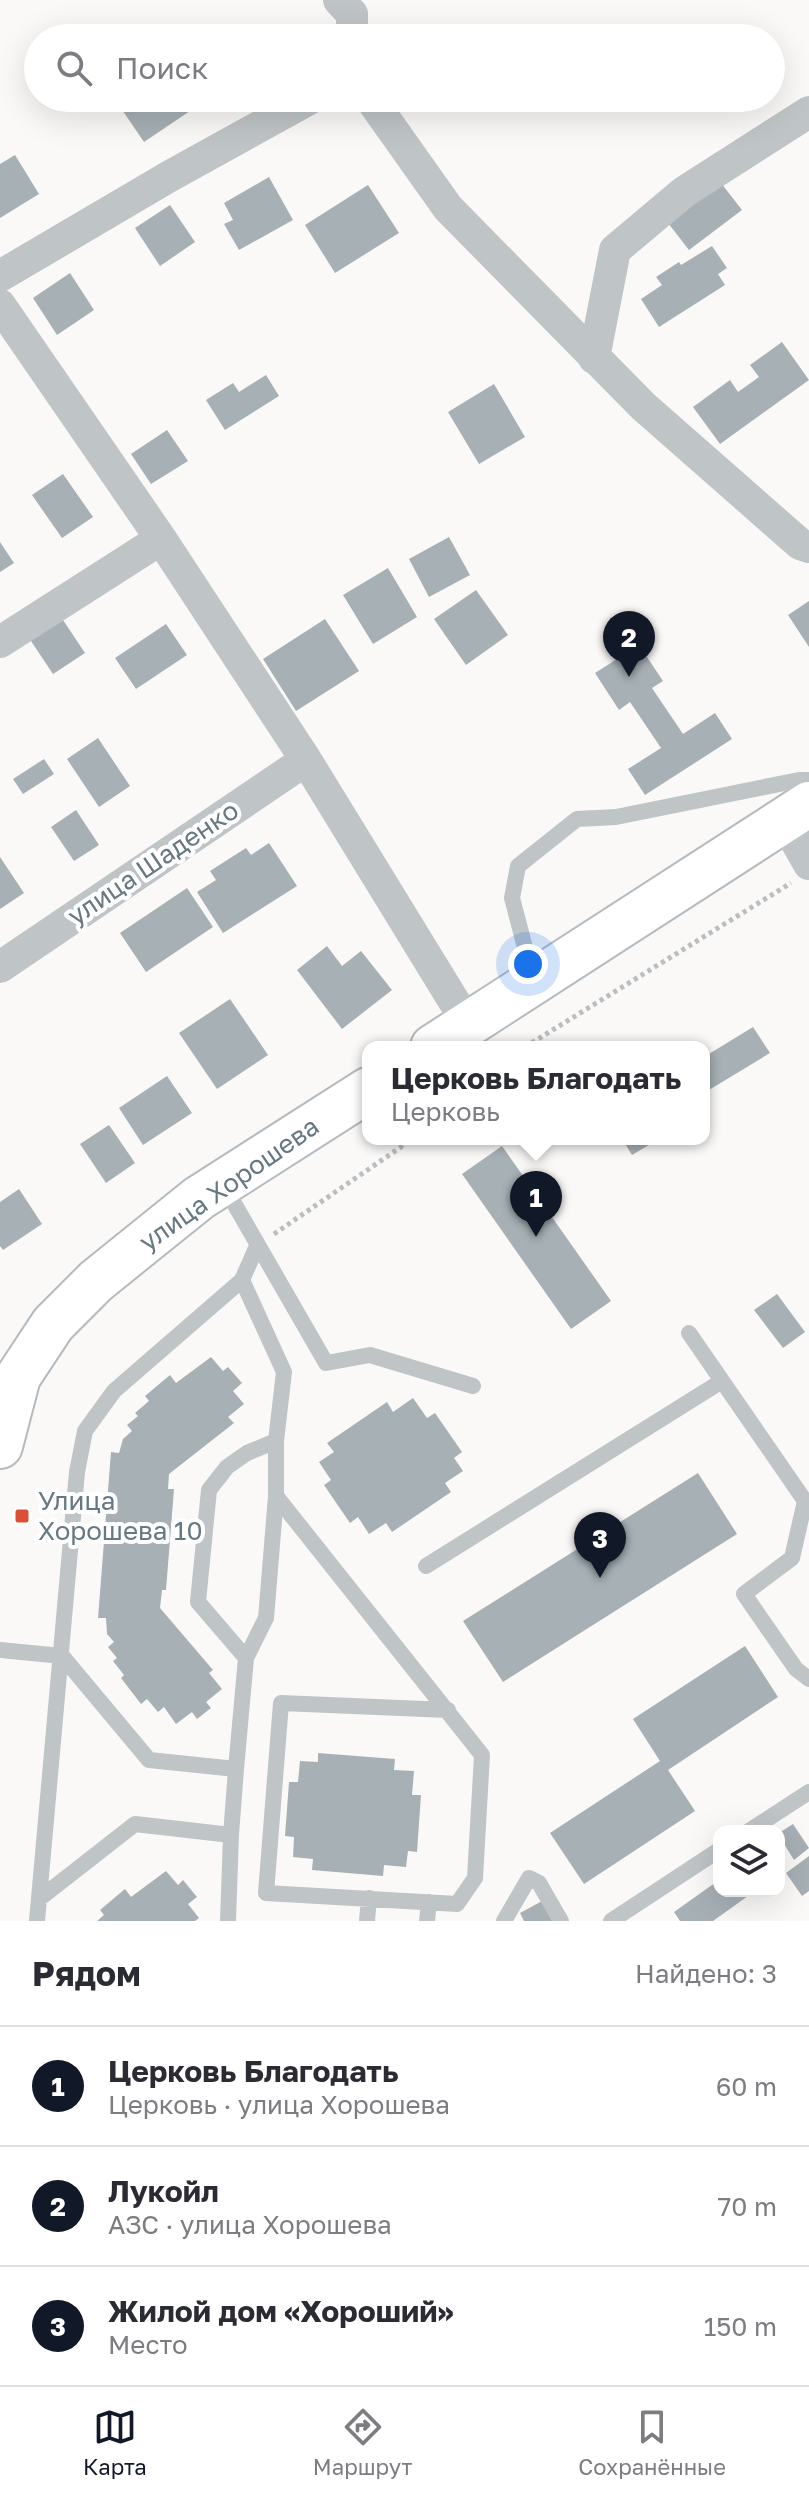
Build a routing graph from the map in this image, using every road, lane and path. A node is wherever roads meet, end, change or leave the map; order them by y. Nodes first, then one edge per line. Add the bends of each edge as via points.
1 (339, 0) edge
2 (352, 24) edge
3 (286, 112) edge
4 (380, 112) edge
5 (809, 112) edge
6 (0, 276) edge
7 (0, 305) edge
8 (594, 358) junction
9 (161, 539) junction
10 (809, 547) edge
11 (0, 642) edge
12 (306, 760) junction
13 (809, 780) edge
14 (797, 812) edge
15 (802, 872) edge
16 (0, 967) edge
17 (534, 981) junction
18 (450, 1036) edge
19 (534, 1041) edge
20 (362, 1094) edge
21 (402, 1145) edge
22 (223, 1185) junction
23 (257, 1246) junction
24 (242, 1280) junction
25 (689, 1333) dead end
26 (722, 1381) junction
27 (473, 1386) dead end
28 (276, 1441) junction
29 (0, 1446) edge
30 (276, 1496) junction
31 (426, 1566) dead end
32 (0, 1650) edge
33 (62, 1656) junction
34 (246, 1658) junction
35 (809, 1679) edge
36 (448, 1710) junction
37 (236, 1769) junction
38 (809, 1792) edge
39 (758, 1825) edge
40 (231, 1835) junction
41 (713, 1854) edge
42 (369, 1898) junction
43 (39, 1899) junction
44 (429, 1902) junction
45 (37, 1921) edge
46 (228, 1921) edge
47 (367, 1921) edge
48 (427, 1921) edge
49 (504, 1921) edge
50 (561, 1921) edge
51 (611, 1921) edge

1 - 2 street via 352,14
3 - 6 street
4 - 8 street via 448,208
5 - 8 street via 684,192 615,250
7 - 9 street
8 - 10 street
9 - 11 street
9 - 12 street
12 - 16 street, улица Шаденко
12 - 18 street
13 - 17 lane via 616,817 577,819 518,866 512,898
14 - 15 street
14 - 17 main road
15 - 19 path
17 - 18 main road
20 - 22 main road, улица Хорошева
21 - 23 path
22 - 23 lane
22 - 29 main road, улица Хорошева via 199,1198 96,1281 53,1324 18,1377
23 - 24 lane
23 - 27 lane via 326,1363 370,1355
24 - 28 lane via 284,1372
24 - 33 lane via 114,1391 85,1431
25 - 26 lane
26 - 31 lane
26 - 35 lane via 805,1501 792,1558 744,1594 796,1669
28 - 30 lane
28 - 34 lane via 227,1467 209,1490 198,1602
30 - 34 lane via 266,1618
30 - 36 lane
32 - 33 lane
33 - 37 lane via 149,1760
33 - 43 lane
34 - 37 lane
36 - 42 lane via 281,1703 266,1893
36 - 44 lane via 482,1755 475,1878 457,1904
37 - 40 lane
38 - 39 lane
40 - 43 lane via 135,1824
40 - 46 lane
41 - 51 lane
42 - 44 lane
42 - 47 lane
43 - 45 lane
44 - 48 lane
49 - 50 lane via 529,1878 539,1883

